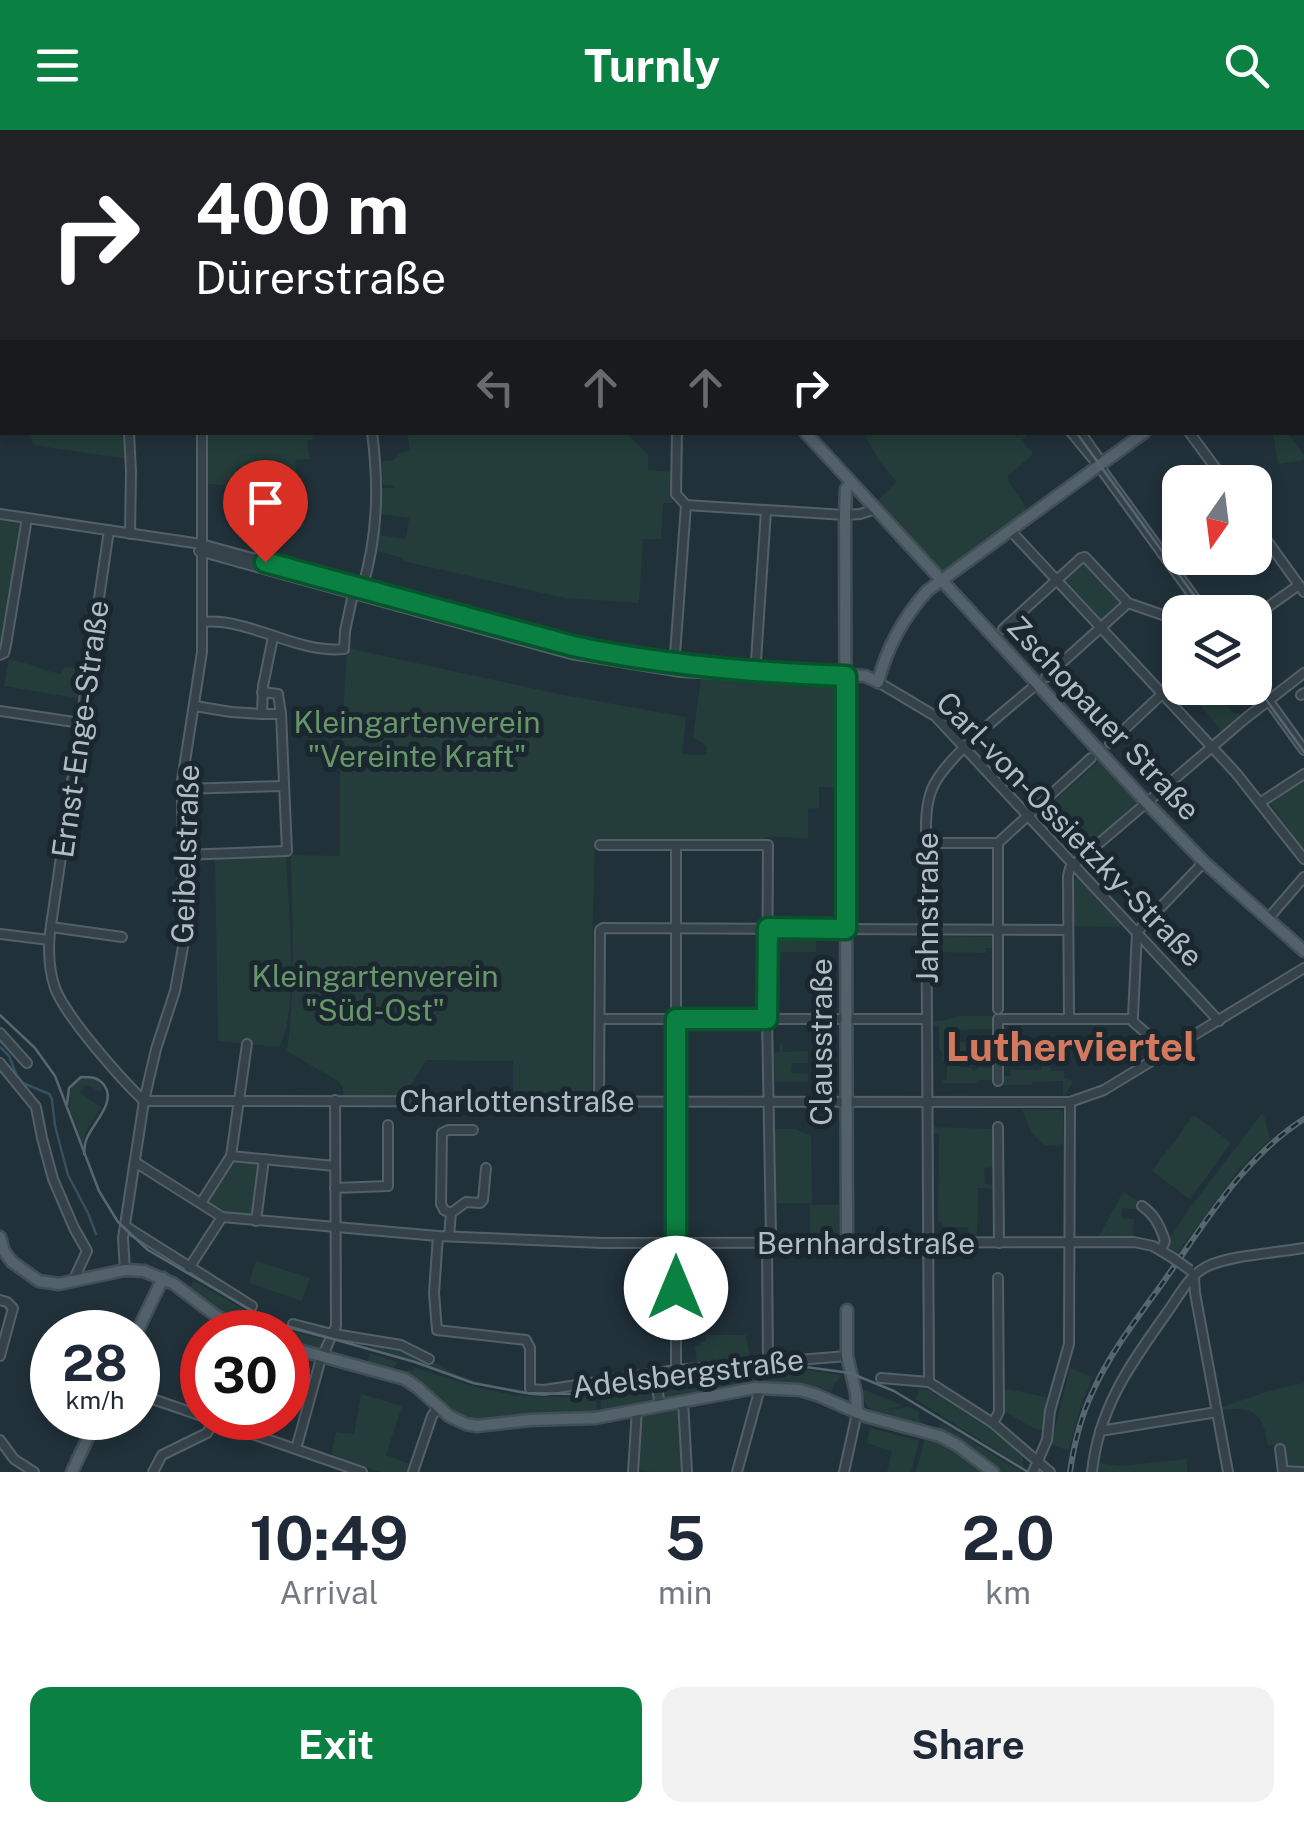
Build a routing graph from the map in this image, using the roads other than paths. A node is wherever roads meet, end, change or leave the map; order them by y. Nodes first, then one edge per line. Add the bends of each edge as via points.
1 (129, 435) edge
2 (202, 435) edge
3 (372, 435) edge
4 (678, 435) edge
5 (809, 435) edge
6 (1074, 435) edge
7 (1082, 435) edge
8 (1141, 435) edge
9 (1191, 435) edge
10 (1213, 465) edge
11 (1099, 466) junction
12 (851, 482) junction
13 (686, 506) junction
14 (876, 510) junction
15 (766, 511) junction
16 (0, 514) edge
17 (845, 516) junction
18 (27, 518) junction
19 (110, 530) junction
20 (1010, 530) junction
21 (130, 534) junction
22 (202, 548) junction
23 (1272, 548) edge
24 (1162, 553) edge
25 (941, 580) junction
26 (1056, 581) junction
27 (1301, 588) edge
28 (358, 591) junction
29 (1128, 602) junction
30 (1272, 606) edge
31 (1162, 614) edge
32 (202, 622) junction
33 (1100, 626) junction
34 (1003, 630) dead end
35 (274, 637) junction
36 (0, 655) edge
37 (674, 668) junction
38 (1304, 673) edge
39 (755, 674) junction
40 (846, 678) junction
41 (1042, 680) junction
42 (878, 682) junction
43 (262, 692) junction
44 (1162, 693) edge
45 (1162, 695) edge
46 (1272, 697) edge
47 (1173, 705) edge
48 (1262, 705) edge
49 (1272, 705) edge
50 (195, 706) junction
51 (0, 711) edge
52 (262, 714) junction
53 (280, 714) junction
54 (81, 724) junction
55 (1110, 743) dead end
56 (1212, 746) junction
57 (966, 748) junction
58 (1304, 750) edge
59 (1091, 758) dead end
60 (1304, 774) edge
61 (282, 786) junction
62 (182, 789) junction
63 (1262, 802) junction
64 (1147, 803) junction
65 (1028, 814) junction
66 (926, 843) junction
67 (998, 843) junction
68 (600, 845) dead end
69 (676, 846) junction
70 (182, 855) junction
71 (1304, 859) edge
72 (1204, 862) junction
73 (1075, 865) junction
74 (1304, 876) edge
75 (1273, 913) dead end
76 (51, 927) junction
77 (676, 928) junction
78 (768, 928) junction
79 (846, 929) junction
80 (926, 930) junction
81 (998, 930) junction
82 (1068, 930) junction
83 (1137, 932) junction
84 (0, 934) edge
85 (122, 938) dead end
86 (49, 940) junction
87 (1304, 951) edge
88 (1304, 968) edge
89 (998, 1014) junction
90 (1132, 1016) junction
91 (600, 1019) junction
92 (676, 1019) junction
93 (767, 1019) junction
94 (926, 1019) junction
95 (846, 1020) junction
96 (1069, 1020) junction
97 (1219, 1020) junction
98 (0, 1032) edge
99 (1147, 1034) dead end
100 (247, 1044) dead end
101 (0, 1063) edge
102 (27, 1064) dead end
103 (998, 1081) dead end
104 (239, 1100) junction
105 (335, 1100) junction
106 (144, 1101) junction
107 (599, 1101) junction
108 (676, 1101) junction
109 (769, 1101) junction
110 (846, 1101) junction
111 (927, 1102) junction
112 (1070, 1102) junction
113 (388, 1125) dead end
114 (998, 1127) dead end
115 (474, 1130) dead end
116 (231, 1156) junction
117 (264, 1160) junction
118 (135, 1162) junction
119 (335, 1166) junction
120 (486, 1168) dead end
121 (335, 1188) junction
122 (201, 1203) junction
123 (1142, 1206) dead end
124 (450, 1212) junction
125 (222, 1217) junction
126 (256, 1221) junction
127 (125, 1226) junction
128 (334, 1227) junction
129 (438, 1236) junction
130 (449, 1236) junction
131 (0, 1237) edge
132 (928, 1242) junction
133 (999, 1242) junction
134 (1070, 1242) junction
135 (676, 1243) junction
136 (769, 1243) junction
137 (846, 1243) junction
138 (1304, 1248) edge
139 (1161, 1250) junction
140 (190, 1268) junction
141 (125, 1270) junction
142 (1192, 1272) junction
143 (163, 1278) junction
144 (998, 1278) dead end
145 (73, 1281) junction
146 (0, 1300) edge
147 (252, 1306) dead end
148 (148, 1310) edge
149 (210, 1310) edge
150 (847, 1310) dead end
151 (310, 1328) edge
152 (334, 1334) junction
153 (310, 1353) edge
154 (0, 1356) edge
155 (322, 1356) junction
156 (844, 1356) junction
157 (429, 1359) dead end
158 (768, 1362) junction
159 (676, 1370) junction
160 (654, 1374) junction
161 (882, 1378) dead end
162 (928, 1382) junction
163 (760, 1388) junction
164 (682, 1401) junction
165 (660, 1404) junction
166 (438, 1407) junction
167 (637, 1409) junction
168 (1217, 1412) junction
169 (858, 1413) junction
170 (993, 1423) junction
171 (1100, 1431) junction
172 (0, 1440) edge
173 (87, 1440) edge
174 (193, 1440) edge
175 (271, 1440) edge
176 (296, 1449) junction
177 (1280, 1449) dead end
178 (1038, 1461) junction
179 (34, 1472) edge
180 (72, 1472) edge
181 (154, 1472) edge
182 (362, 1472) edge
183 (413, 1472) edge
184 (633, 1472) edge
185 (688, 1472) edge
186 (737, 1472) edge
187 (844, 1472) edge
188 (993, 1472) edge
189 (1034, 1472) edge
190 (1050, 1472) edge
191 (1092, 1472) edge
192 (1228, 1472) edge
193 (1283, 1472) edge
194 (1302, 1472) edge

1 - 21 street
2 - 22 street, Geibelstraße
3 - 28 street via 376,516
4 - 13 street via 676,494
5 - 12 main road, Zschopauer Straße
6 - 11 street
7 - 11 street
8 - 11 main road
9 - 10 street
11 - 20 main road
11 - 24 street
12 - 14 main road, Zschopauer Straße
12 - 17 main road, Clausstraße
13 - 15 street
13 - 37 street
14 - 17 street
14 - 25 main road, Zschopauer Straße
15 - 17 street
15 - 39 street
16 - 18 street
17 - 40 main road, Clausstraße
18 - 19 street
18 - 36 street
19 - 21 street
19 - 54 street, Ernst-Enge-Straße
20 - 25 main road
20 - 26 street
21 - 22 street
22 - 28 street
22 - 32 street, Geibelstraße
23 - 27 street
25 - 41 main road, Zschopauer Straße
25 - 42 main road via 897,632
26 - 29 street via 1085,557
26 - 33 street
26 - 34 street
27 - 30 street
28 - 35 street via 344,649
28 - 37 street via 605,657
29 - 31 street
29 - 33 street, Jahnstraße
32 - 35 street
32 - 50 street, Geibelstraße
33 - 41 street, Jahnstraße
33 - 44 street
35 - 43 street
37 - 39 street
38 - 46 street
39 - 40 street
40 - 42 main road
40 - 79 main road, Clausstraße
41 - 57 street, Jahnstraße
41 - 64 main road, Zschopauer Straße
42 - 57 street, Carl-von-Ossietzky-Straße via 935,716
43 - 52 street
43 - 53 street via 280,695
45 - 55 street
47 - 56 street
48 - 56 street
49 - 58 street
50 - 52 street
50 - 62 street, Geibelstraße
51 - 54 street
52 - 53 street
53 - 61 street
54 - 76 street, Ernst-Enge-Straße
56 - 63 street
56 - 64 street
57 - 65 street, Carl-von-Ossietzky-Straße
57 - 66 street, Jahnstraße via 933,786
59 - 65 street
60 - 63 street
61 - 62 street
61 - 70 street via 287,851
62 - 70 street, Geibelstraße
63 - 71 street
64 - 72 main road, Zschopauer Straße
64 - 73 street
65 - 67 street
65 - 73 street, Carl-von-Ossietzky-Straße
66 - 67 street
66 - 80 street, Jahnstraße
67 - 81 street
68 - 69 street
69 - 77 street
69 - 78 street via 768,845
70 - 106 street, Geibelstraße via 181,964
72 - 83 street
72 - 87 main road, Zschopauer Straße
73 - 82 street via 1068,876
73 - 83 street, Carl-von-Ossietzky-Straße
74 - 75 street
76 - 85 street
76 - 86 street, Ernst-Enge-Straße
77 - 78 street
77 - 91 street via 600,930
77 - 92 street
78 - 79 street
78 - 93 street
79 - 80 street
79 - 95 main road, Clausstraße
80 - 81 street
80 - 94 street, Jahnstraße
81 - 82 street
81 - 89 street
82 - 96 street
83 - 90 street
83 - 97 street, Carl-von-Ossietzky-Straße
84 - 86 street
86 - 106 street, Ernst-Enge-Straße via 64,1006
88 - 97 street
89 - 96 street
89 - 103 street
90 - 96 street
90 - 99 street
91 - 92 street
91 - 107 street
92 - 93 street
92 - 108 street
93 - 95 street
93 - 109 street
94 - 95 street
94 - 111 street, Jahnstraße
95 - 110 main road, Clausstraße
97 - 112 street via 1104,1090
98 - 102 street
100 - 104 street
101 - 145 street via 36,1106 53,1179 87,1250
104 - 105 street, Charlottenstraße
104 - 106 street, Charlottenstraße
104 - 116 street
105 - 107 street, Charlottenstraße
105 - 119 street
106 - 118 street, Geibelstraße
107 - 108 street, Charlottenstraße
108 - 109 street, Charlottenstraße
108 - 135 street
109 - 110 street, Charlottenstraße
109 - 136 street
110 - 111 street, Charlottenstraße
110 - 137 main road, Clausstraße
111 - 112 street, Charlottenstraße
111 - 132 street, Jahnstraße
112 - 134 street
113 - 121 street via 388,1186
114 - 133 street
115 - 124 street via 442,1133 441,1204
116 - 117 street
116 - 122 street
117 - 119 street
117 - 126 street
118 - 122 street, Bernhardstraße
118 - 127 street, Geibelstraße
119 - 121 street
120 - 124 street via 483,1200
121 - 128 street
122 - 125 street, Bernhardstraße
123 - 139 street via 1160,1228
124 - 130 street
125 - 126 street, Bernhardstraße
125 - 140 street
126 - 128 street, Bernhardstraße
127 - 140 street
127 - 141 street, Geibelstraße
128 - 129 street, Bernhardstraße
128 - 152 street
129 - 130 street, Bernhardstraße
129 - 160 street, Adelsbergstraße via 437,1330 526,1340 530,1388
130 - 135 street, Bernhardstraße
131 - 145 main road via 8,1257 31,1277 52,1285
132 - 133 street, Bernhardstraße
132 - 137 street, Bernhardstraße
132 - 162 street, Jahnstraße
133 - 134 street, Bernhardstraße
134 - 139 street, Bernhardstraße via 1134,1242
134 - 178 street via 1070,1344
135 - 136 street, Bernhardstraße
135 - 159 street
136 - 137 street, Bernhardstraße
136 - 158 street
138 - 142 street
139 - 142 street, Bernhardstraße, bridge
140 - 147 street
141 - 143 main road
141 - 145 main road
142 - 168 street
142 - 171 street via 1124,1374
143 - 148 main road
143 - 149 main road
144 - 170 street via 1000,1412
146 - 154 street via 13,1308
150 - 156 main road
151 - 152 street
152 - 155 street
152 - 157 street via 408,1347
153 - 155 main road
155 - 166 main road via 404,1380
155 - 176 street
156 - 158 street, Adelsbergstraße
156 - 169 main road
158 - 159 street, Adelsbergstraße
159 - 160 street, Adelsbergstraße
160 - 165 street
161 - 162 street
162 - 170 street
163 - 164 main road
163 - 169 main road via 810,1392
163 - 186 street
164 - 165 main road
164 - 185 street
165 - 167 main road
166 - 167 main road via 477,1426
166 - 183 street
167 - 184 street
168 - 171 street
168 - 192 street
169 - 187 street
169 - 188 main road via 940,1436
170 - 178 street
171 - 191 street
172 - 179 street
173 - 180 main road
174 - 181 street via 162,1455
175 - 176 street
176 - 182 street
177 - 193 street
178 - 189 street
178 - 190 street
193 - 194 street

